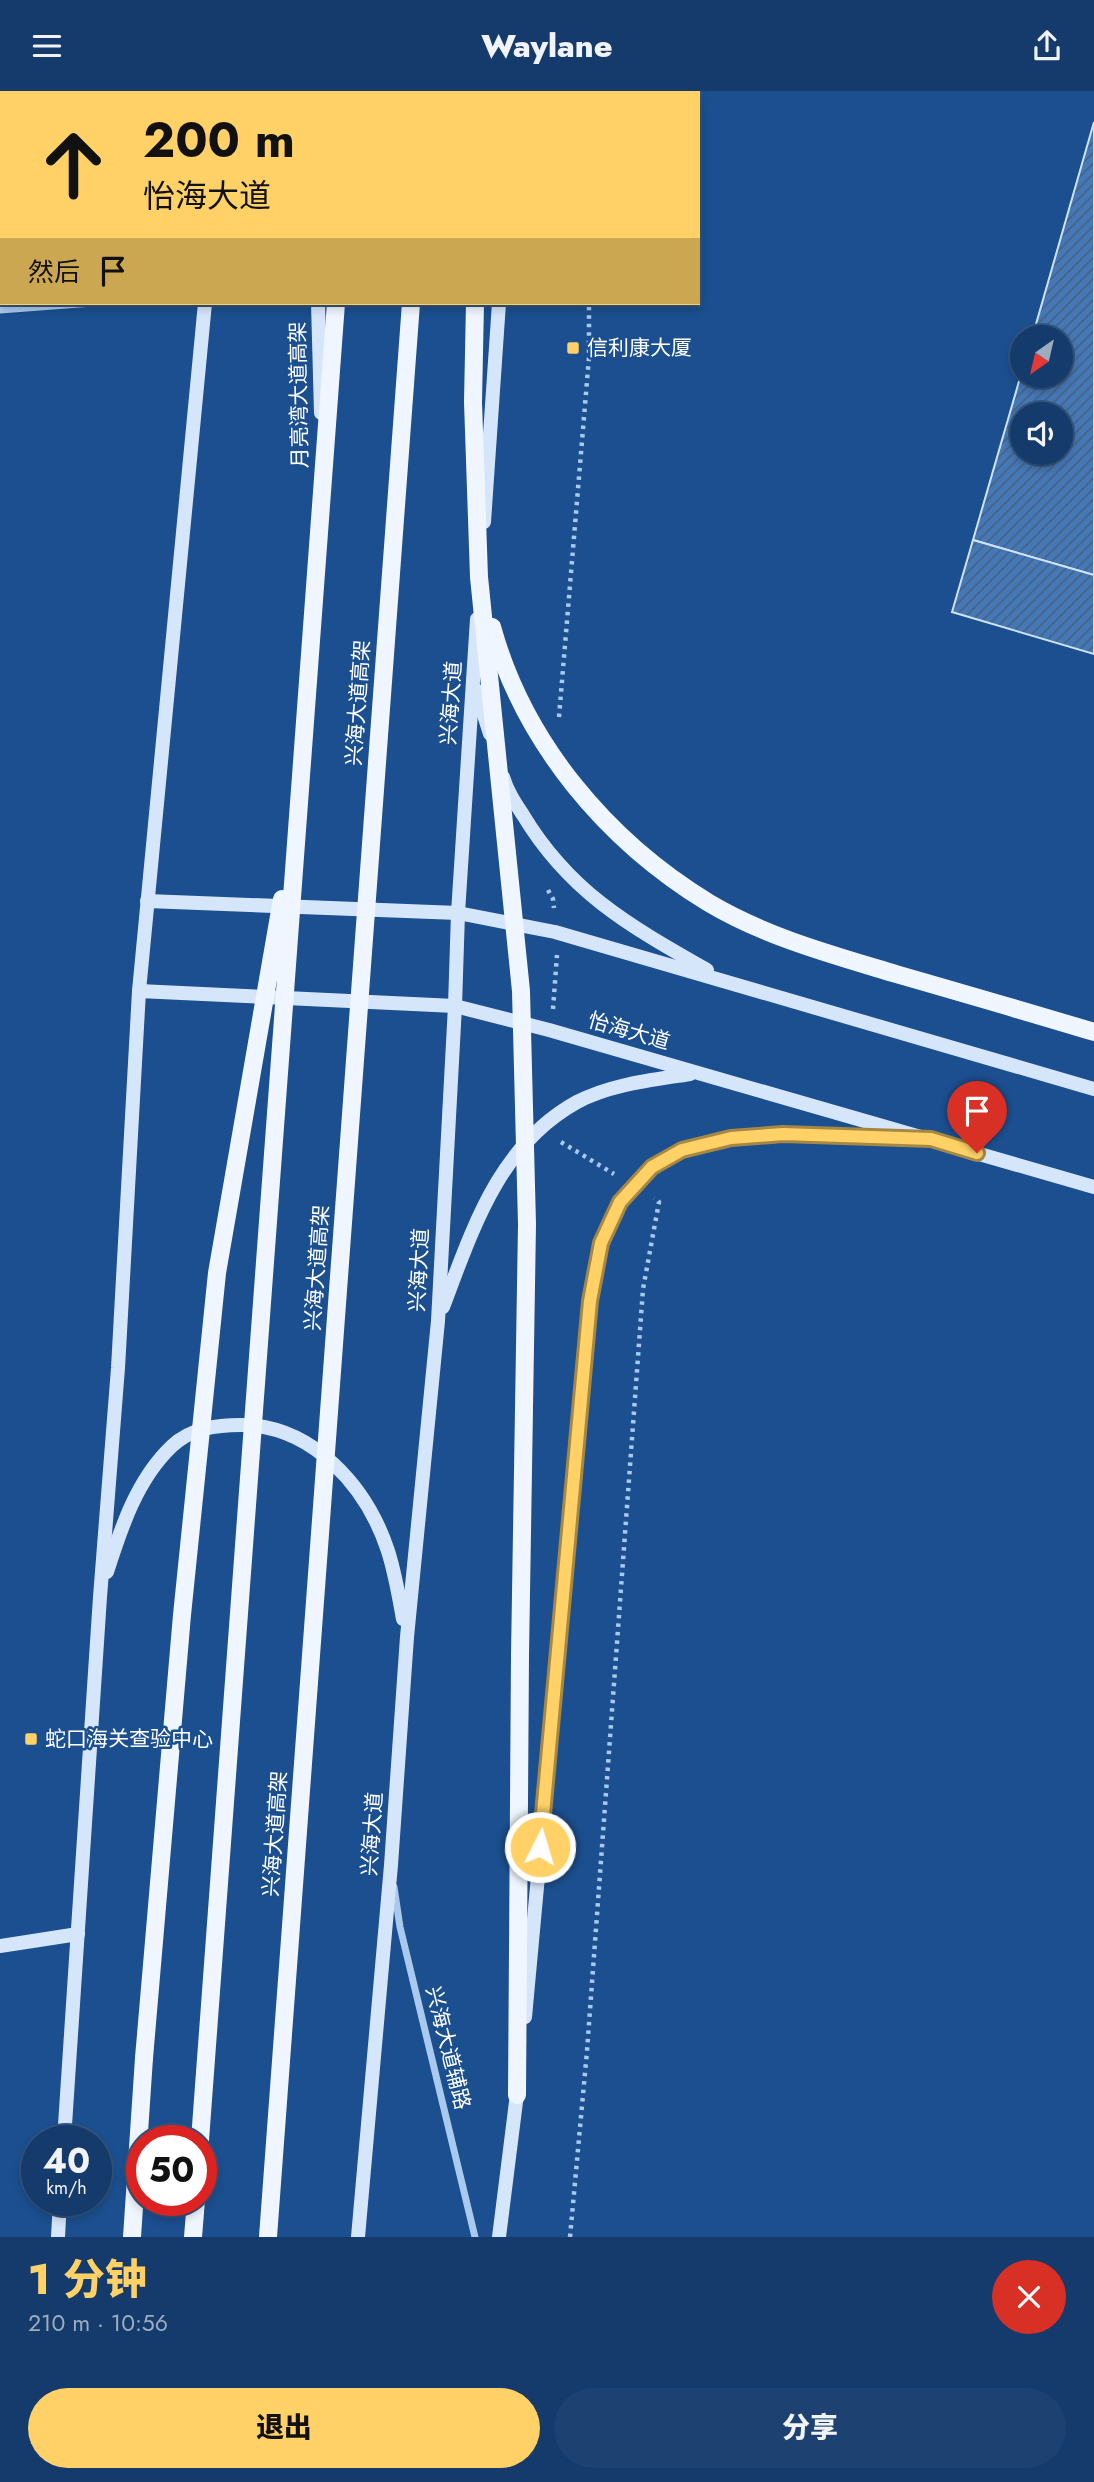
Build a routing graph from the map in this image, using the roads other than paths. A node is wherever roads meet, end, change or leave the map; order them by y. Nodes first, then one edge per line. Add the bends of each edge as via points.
1 (66, 305) edge
2 (205, 305) edge
3 (318, 305) edge
4 (336, 305) edge
5 (411, 305) edge
6 (475, 305) edge
7 (499, 305) edge
8 (0, 310) edge
9 (322, 486) junction
10 (479, 576) junction
11 (473, 679) junction
12 (299, 799) junction
13 (146, 901) junction
14 (458, 913) junction
15 (726, 982) junction
16 (139, 991) junction
17 (455, 1006) junction
18 (1094, 1032) edge
19 (697, 1072) junction
20 (1094, 1089) edge
21 (931, 1139) junction
22 (1094, 1187) edge
23 (438, 1321) junction
24 (100, 1597) junction
25 (407, 1637) junction
26 (391, 1865) junction
27 (78, 1934) junction
28 (0, 1946) edge
29 (517, 2095) junction
30 (65, 2125) edge
31 (201, 2125) edge
32 (59, 2216) edge
33 (195, 2216) edge
34 (58, 2237) edge
35 (132, 2237) edge
36 (193, 2237) edge
37 (268, 2237) edge
38 (358, 2237) edge
39 (475, 2237) edge
40 (499, 2237) edge

1 - 8 street
2 - 13 street
3 - 9 street, 月亮湾大道高架, bridge
4 - 9 main road, bridge
5 - 37 main road, 兴海大道高架, bridge
6 - 10 main road, bridge via 472,402
7 - 11 street, 兴海大道
9 - 12 main road, bridge
10 - 18 main road, bridge via 499,651 532,724 570,781 609,825 656,867 710,903 768,932
10 - 29 main road, bridge via 521,991 527,1224
11 - 14 street, 兴海大道
11 - 15 street via 506,787 534,834 578,886 628,925
12 - 31 main road, bridge
12 - 35 main road, bridge via 217,1273 182,1615
13 - 14 street
13 - 16 street
14 - 15 street via 555,932
14 - 17 street, 兴海大道
15 - 20 street
16 - 17 street, 怡海大道
16 - 24 street
17 - 19 street, 怡海大道
17 - 23 street, 兴海大道
19 - 21 street, 怡海大道
19 - 23 street via 629,1084 579,1101 541,1125 510,1160 489,1196
21 - 22 street, 怡海大道
21 - 29 street via 783,1134 731,1138 682,1150 652,1167 620,1202 601,1243 590,1301
23 - 25 street, 兴海大道
24 - 25 street via 126,1517 157,1461 194,1431 251,1425 289,1434 315,1448 347,1476 370,1508 388,1550
24 - 27 street
25 - 26 street, 兴海大道
26 - 38 street, 兴海大道
26 - 39 street, 兴海大道辅路 via 400,1927
27 - 28 street
27 - 30 street
29 - 40 street
32 - 34 street
33 - 36 main road

